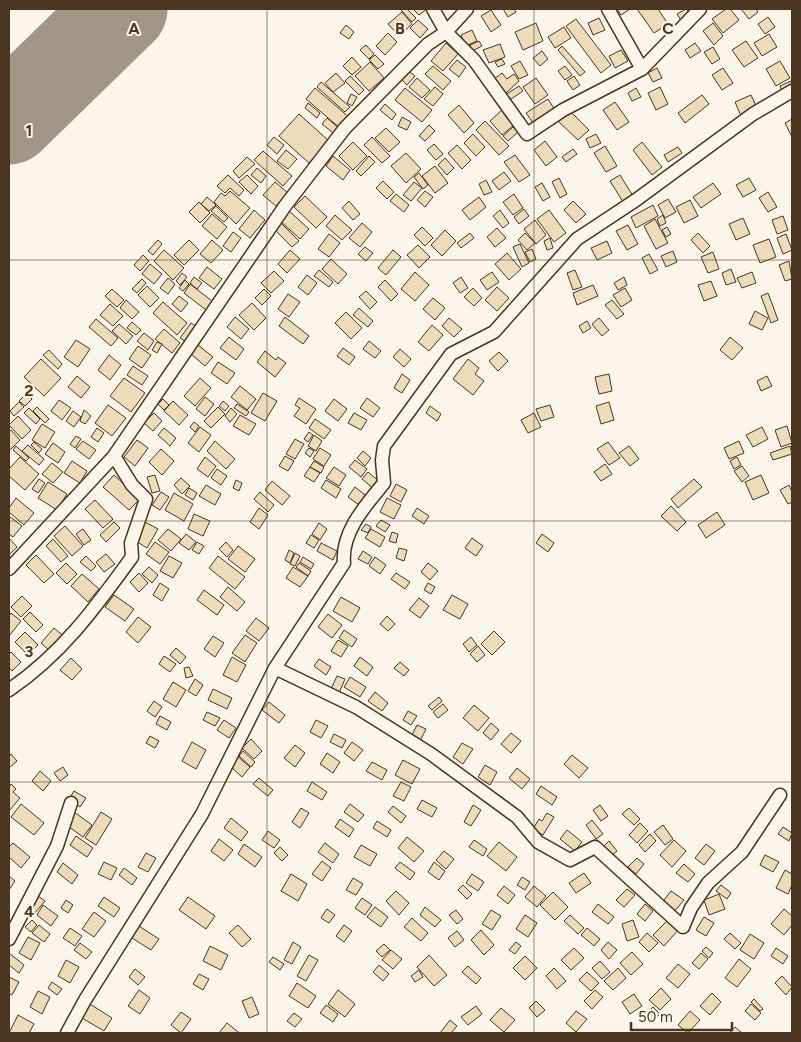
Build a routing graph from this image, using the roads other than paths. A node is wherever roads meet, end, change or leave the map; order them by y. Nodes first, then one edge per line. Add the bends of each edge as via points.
1 (434, 9) edge
2 (467, 9) edge
3 (608, 9) edge
4 (700, 9) edge
5 (446, 32) junction
6 (642, 69) junction
7 (792, 91) edge
8 (114, 456) junction
9 (9, 569) edge
10 (275, 668) junction
11 (9, 690) edge
12 (780, 795) dead end
13 (71, 803) dead end
14 (9, 939) edge
15 (67, 1033) edge

1 - 5 street
2 - 5 street
3 - 6 street
4 - 6 street
5 - 6 street via 474,60 527,134 563,110
5 - 8 street via 428,44 345,128 285,206
7 - 10 street via 753,114 577,239 494,332 451,354 384,446 384,483 358,513 343,551 344,562
8 - 9 street
8 - 11 street via 132,486 146,499 131,543 132,557 62,648
10 - 12 street via 356,707 431,754 517,818 538,842 570,860 595,847 683,927 708,883 742,852
10 - 15 street via 202,814
13 - 14 street via 57,846

